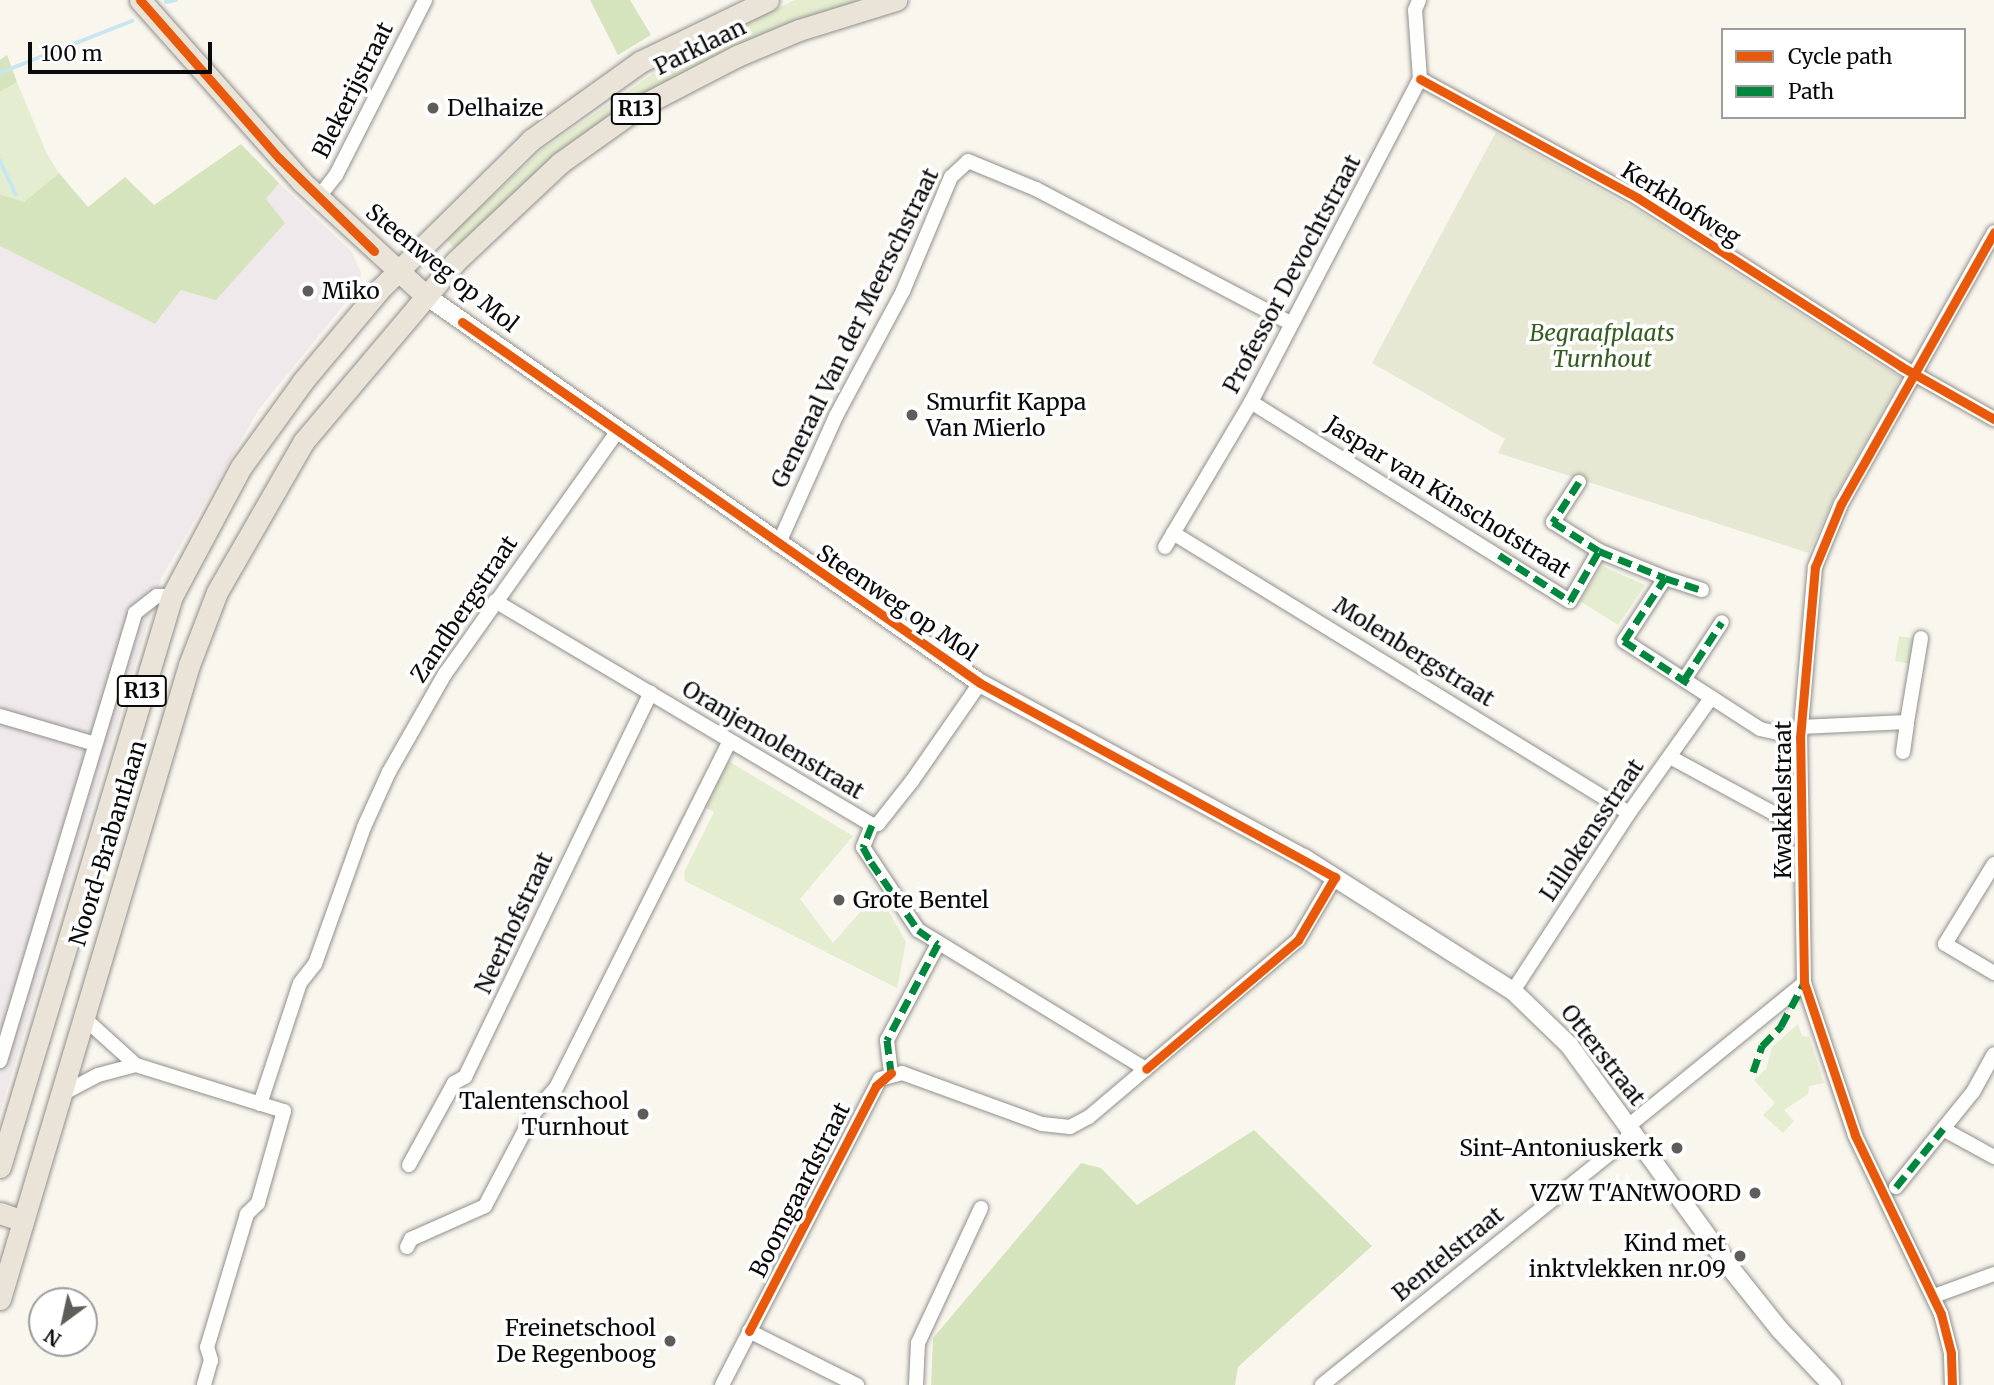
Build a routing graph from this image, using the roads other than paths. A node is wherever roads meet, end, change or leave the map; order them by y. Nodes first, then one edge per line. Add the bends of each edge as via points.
1 (140, 0) edge
2 (425, 0) edge
3 (768, 0) edge
4 (896, 0) edge
5 (1414, 3) edge
6 (1420, 79) junction
7 (318, 198) junction
8 (1994, 232) edge
9 (397, 271) junction
10 (425, 295) junction
11 (1292, 324) junction
12 (1916, 374) junction
13 (1251, 402) junction
14 (1994, 419) edge
15 (617, 432) junction
16 (1578, 481) dead end
17 (1173, 533) junction
18 (778, 545) junction
19 (1165, 547) dead end
20 (1599, 551) junction
21 (1665, 578) junction
22 (1702, 590) dead end
23 (172, 596) junction
24 (495, 601) junction
25 (1722, 622) dead end
26 (1921, 638) dead end
27 (1686, 681) junction
28 (980, 683) junction
29 (651, 693) junction
30 (1711, 698) junction
31 (0, 716) edge
32 (1907, 722) junction
33 (1800, 732) junction
34 (730, 741) junction
35 (92, 743) junction
36 (1903, 752) dead end
37 (1670, 757) junction
38 (1629, 813) junction
39 (872, 825) junction
40 (1801, 828) junction
41 (1994, 864) edge
42 (1335, 877) junction
43 (938, 944) junction
44 (1994, 973) edge
45 (1804, 983) junction
46 (1513, 991) junction
47 (83, 1018) junction
48 (3, 1043) edge
49 (1994, 1054) edge
50 (0, 1061) edge
51 (136, 1065) junction
52 (1146, 1069) junction
53 (891, 1073) junction
54 (60, 1095) junction
55 (260, 1104) junction
56 (1943, 1129) junction
57 (1630, 1130) junction
58 (1994, 1157) edge
59 (409, 1165) dead end
60 (0, 1167) edge
61 (1896, 1187) dead end
62 (981, 1208) dead end
63 (0, 1213) edge
64 (23, 1221) junction
65 (407, 1248) dead end
66 (1994, 1274) edge
67 (1934, 1296) junction
68 (0, 1299) edge
69 (749, 1331) junction
70 (204, 1385) edge
71 (722, 1385) edge
72 (857, 1385) edge
73 (916, 1385) edge
74 (1322, 1385) edge
75 (1832, 1385) edge
76 (1952, 1385) edge

1 - 7 main road, Steenweg op Mol
2 - 7 street, Blekerijstraat via 336,175
3 - 9 main road, Parklaan / R13 via 640,62 583,99 489,178
4 - 10 main road, Parklaan / R13 via 799,30 637,108 560,163 508,208
5 - 6 street
6 - 11 street, Professor Devochtstraat
6 - 12 street, Kerkhofweg via 1638,198
7 - 9 main road, Steenweg op Mol
8 - 12 street, Kwakkelstraat
9 - 10 main road, Steenweg op Mol
9 - 23 main road, Noord-Brabantlaan / R13 via 303,381 241,467
10 - 15 street, Steenweg op Mol
10 - 47 main road, Noord-Brabantlaan / R13 via 304,441 217,592 189,665
11 - 13 street, Professor Devochtstraat
11 - 18 street, Generaal Van der Meerschstraat via 1036,189 968,161 951,177 903,291 836,416
12 - 14 street, Kerkhofweg
12 - 33 street, Kwakkelstraat via 1841,504 1815,567
13 - 17 street, Professor Devochtstraat
13 - 20 street, Jaspar van Kinschotstraat via 1570,601
15 - 18 street, Steenweg op Mol
15 - 24 street, Zandbergstraat
16 - 20 street, Jaspar van Kinschotstraat via 1553,522
17 - 19 street, Professor Devochtstraat
17 - 38 street, Molenbergstraat
18 - 28 street, Steenweg op Mol
20 - 21 street, Jaspar van Kinschotstraat
21 - 22 street, Jaspar van Kinschotstraat
21 - 27 street via 1624,641
23 - 35 street, Noord-Brabantlaan via 157,596 135,613
23 - 60 main road, Noord-Brabantlaan / R13
24 - 29 street, Oranjemolenstraat
24 - 55 street, Zandbergstraat via 404,744 366,822 315,964 300,982
25 - 27 street
26 - 32 street
27 - 30 street
28 - 39 street, Oranjemolenstraat via 912,782 878,824
28 - 42 street, Steenweg op Mol
29 - 34 street, Oranjemolenstraat
29 - 59 street, Neerhofstraat via 465,1077 454,1083
30 - 33 street via 1760,729
30 - 37 street, Lillokensstraat
31 - 35 street
32 - 33 street
32 - 36 street
33 - 40 street, Kwakkelstraat
34 - 39 street, Oranjemolenstraat
34 - 65 street via 556,1088 534,1113 485,1206 411,1239
35 - 48 street, Noord-Brabantlaan
37 - 38 street, Lillokensstraat
37 - 40 street
38 - 46 street, Lillokensstraat
39 - 43 street via 863,848 918,930
40 - 45 street, Kwakkelstraat
41 - 44 street via 1945,944
42 - 46 street, Otterstraat
42 - 52 street via 1298,940
43 - 52 street
43 - 53 street via 887,1040
45 - 57 street, Bentelstraat via 1632,1123
45 - 67 street, Kwakkelstraat via 1855,1135
46 - 57 street, Otterstraat via 1569,1045
47 - 51 street
47 - 54 main road, Noord-Brabantlaan / R13
48 - 50 street, Noord-Brabantlaan
49 - 56 street via 1973,1093
51 - 54 street via 98,1075
51 - 55 street
52 - 53 street via 1089,1117 1070,1127 1055,1128
53 - 69 street, Boomgaardstraat via 872,1093
54 - 64 main road, Noord-Brabantlaan / R13
55 - 70 street via 284,1111 258,1203 247,1214 207,1347 211,1360
56 - 58 street
56 - 61 street
57 - 74 street, Bentelstraat via 1626,1141
57 - 75 street, Otterstraat via 1780,1330
62 - 73 street via 918,1343
63 - 64 main road
64 - 68 main road, Noord-Brabantlaan / R13
66 - 67 street
67 - 76 street, Kwakkelstraat via 1951,1353
69 - 71 street, Boomgaardstraat
69 - 72 street

